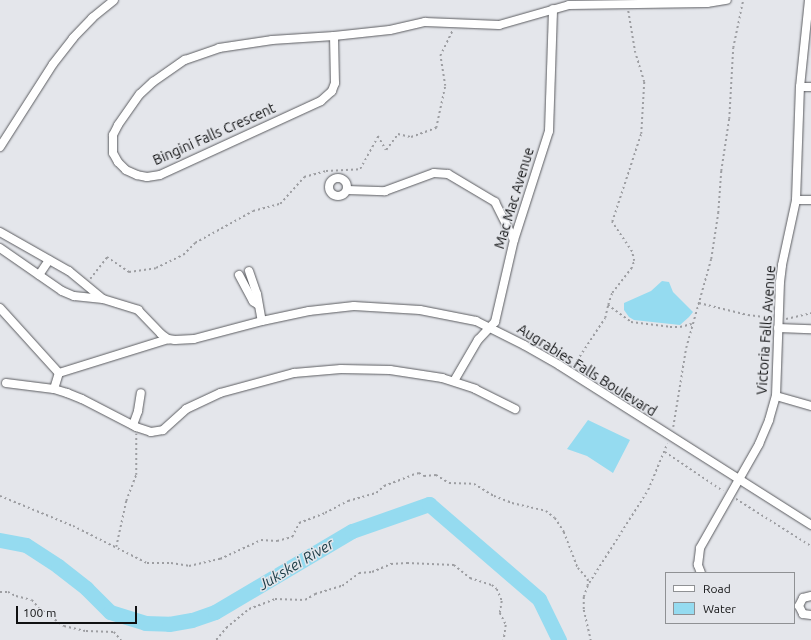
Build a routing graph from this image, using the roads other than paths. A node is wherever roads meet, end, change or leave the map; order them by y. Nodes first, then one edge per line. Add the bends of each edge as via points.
1 (114, 0) edge
2 (728, 0) edge
3 (809, 0) edge
4 (553, 9) junction
5 (334, 36) junction
6 (800, 87) junction
7 (811, 87) edge
8 (0, 147) edge
9 (347, 190) dead end
10 (796, 200) junction
11 (811, 200) edge
12 (0, 232) edge
13 (514, 240) junction
14 (0, 248) edge
15 (49, 260) junction
16 (249, 271) dead end
17 (39, 275) junction
18 (239, 275) dead end
19 (103, 299) junction
20 (257, 304) junction
21 (0, 308) edge
22 (262, 321) junction
23 (491, 327) junction
24 (778, 328) junction
25 (811, 329) edge
26 (168, 339) junction
27 (59, 373) junction
28 (454, 381) junction
29 (6, 383) dead end
30 (54, 389) junction
31 (141, 393) dead end
32 (776, 396) junction
33 (811, 406) edge
34 (515, 409) dead end
35 (134, 426) junction
36 (737, 480) junction
37 (811, 525) edge
38 (700, 572) edge
39 (811, 596) edge
40 (797, 599) edge
41 (811, 615) edge

1 - 8 street via 73,38 53,64
2 - 4 street, Bingini Falls Crescent via 707,3 580,4
3 - 6 street, Victoria Falls Avenue
4 - 5 street, Bingini Falls Crescent via 499,25 425,22 390,30
4 - 13 street, Mac Mac Avenue via 548,131
5 - 5 street, Bingini Falls Crescent via 239,44 185,60 140,94 118,125 112,143 118,162 126,170 137,175 160,175 321,101 335,83
6 - 7 street
6 - 10 street, Victoria Falls Avenue
9 - 13 street via 385,191 434,174 448,174 495,202
10 - 11 street
10 - 24 street, Victoria Falls Avenue via 782,265
12 - 15 street
13 - 23 street, Mac Mac Avenue via 497,316
14 - 17 street
15 - 17 street
15 - 19 street via 69,271
16 - 20 street via 257,294
17 - 19 street via 74,296
18 - 20 street
19 - 26 street via 138,310
20 - 22 street
21 - 27 street
22 - 23 street, Augrabies Falls Boulevard via 309,311 375,306 443,313
22 - 26 street, Augrabies Falls Boulevard via 194,339
23 - 28 street, Mac Mac Avenue via 478,340
23 - 36 street, Augrabies Falls Boulevard via 570,372
24 - 25 street
24 - 32 street, Victoria Falls Avenue
26 - 27 street, Augrabies Falls Boulevard
27 - 30 street
28 - 34 street
28 - 35 street via 407,372 369,369 294,373 240,386 197,402 158,432 145,431
29 - 30 street
30 - 35 street via 82,399
31 - 35 street
32 - 33 street
32 - 36 street, Victoria Falls Avenue via 759,444
36 - 37 street, Augrabies Falls Boulevard
36 - 38 street, Victoria Falls Avenue via 700,548
39 - 40 street
40 - 41 street via 801,612

